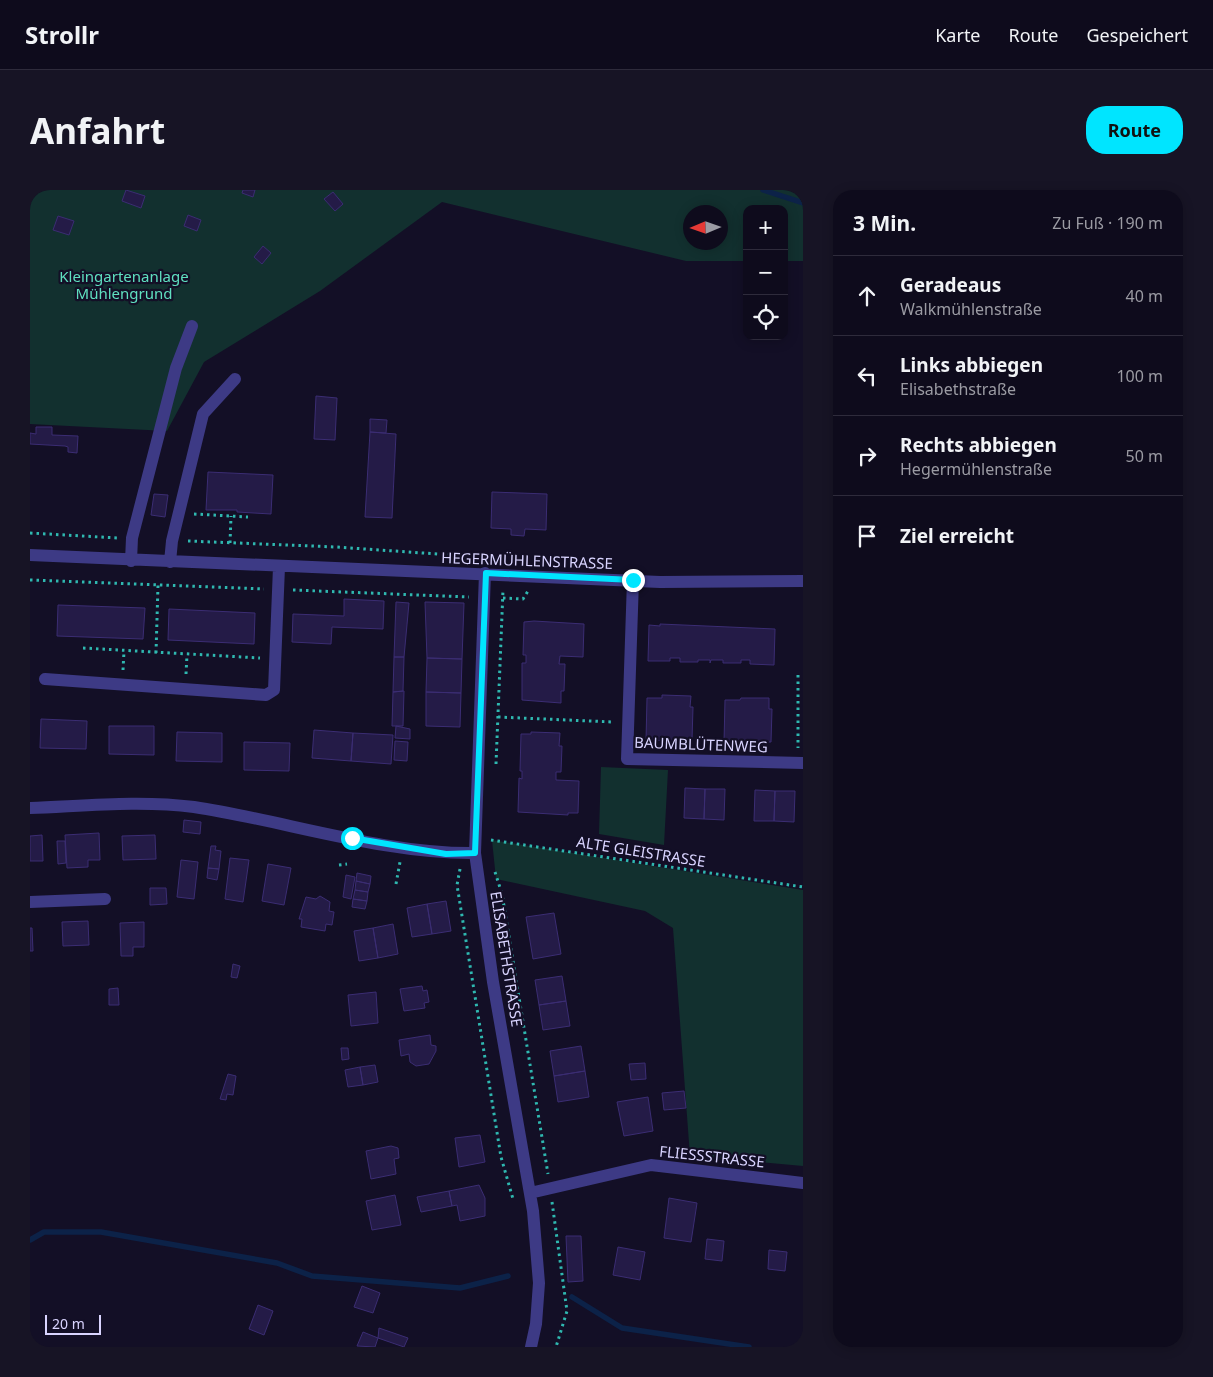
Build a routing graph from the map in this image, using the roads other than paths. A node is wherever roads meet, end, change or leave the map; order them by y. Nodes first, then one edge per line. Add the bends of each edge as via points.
1 (192, 326) dead end
2 (235, 379) dead end
3 (30, 556) edge
4 (131, 561) junction
5 (170, 562) junction
6 (279, 567) junction
7 (486, 573) junction
8 (633, 580) junction
9 (803, 581) edge
10 (45, 679) dead end
11 (801, 763) edge
12 (30, 808) edge
13 (475, 853) junction
14 (105, 899) dead end
15 (30, 902) edge
16 (803, 1183) edge
17 (530, 1193) junction
18 (531, 1347) edge

1 - 4 street via 176,368 132,538
2 - 5 street via 203,414 172,541
3 - 4 street, HEGERMÜHLENSTRASSE
4 - 5 street, HEGERMÜHLENSTRASSE
5 - 6 street, HEGERMÜHLENSTRASSE
6 - 7 street, HEGERMÜHLENSTRASSE
6 - 10 street via 274,690 266,695
7 - 8 street, HEGERMÜHLENSTRASSE
7 - 13 street, ELISABETHSTRASSE
8 - 9 street, HEGERMÜHLENSTRASSE
8 - 11 street, BAUMBLÜTENWEG via 627,758
12 - 13 street via 129,804 191,807 402,847 446,854
13 - 17 street, ELISABETHSTRASSE via 493,982
14 - 15 street
16 - 17 street, FLIESSSTRASSE via 651,1165
17 - 18 street, ELISABETHSTRASSE via 539,1283

